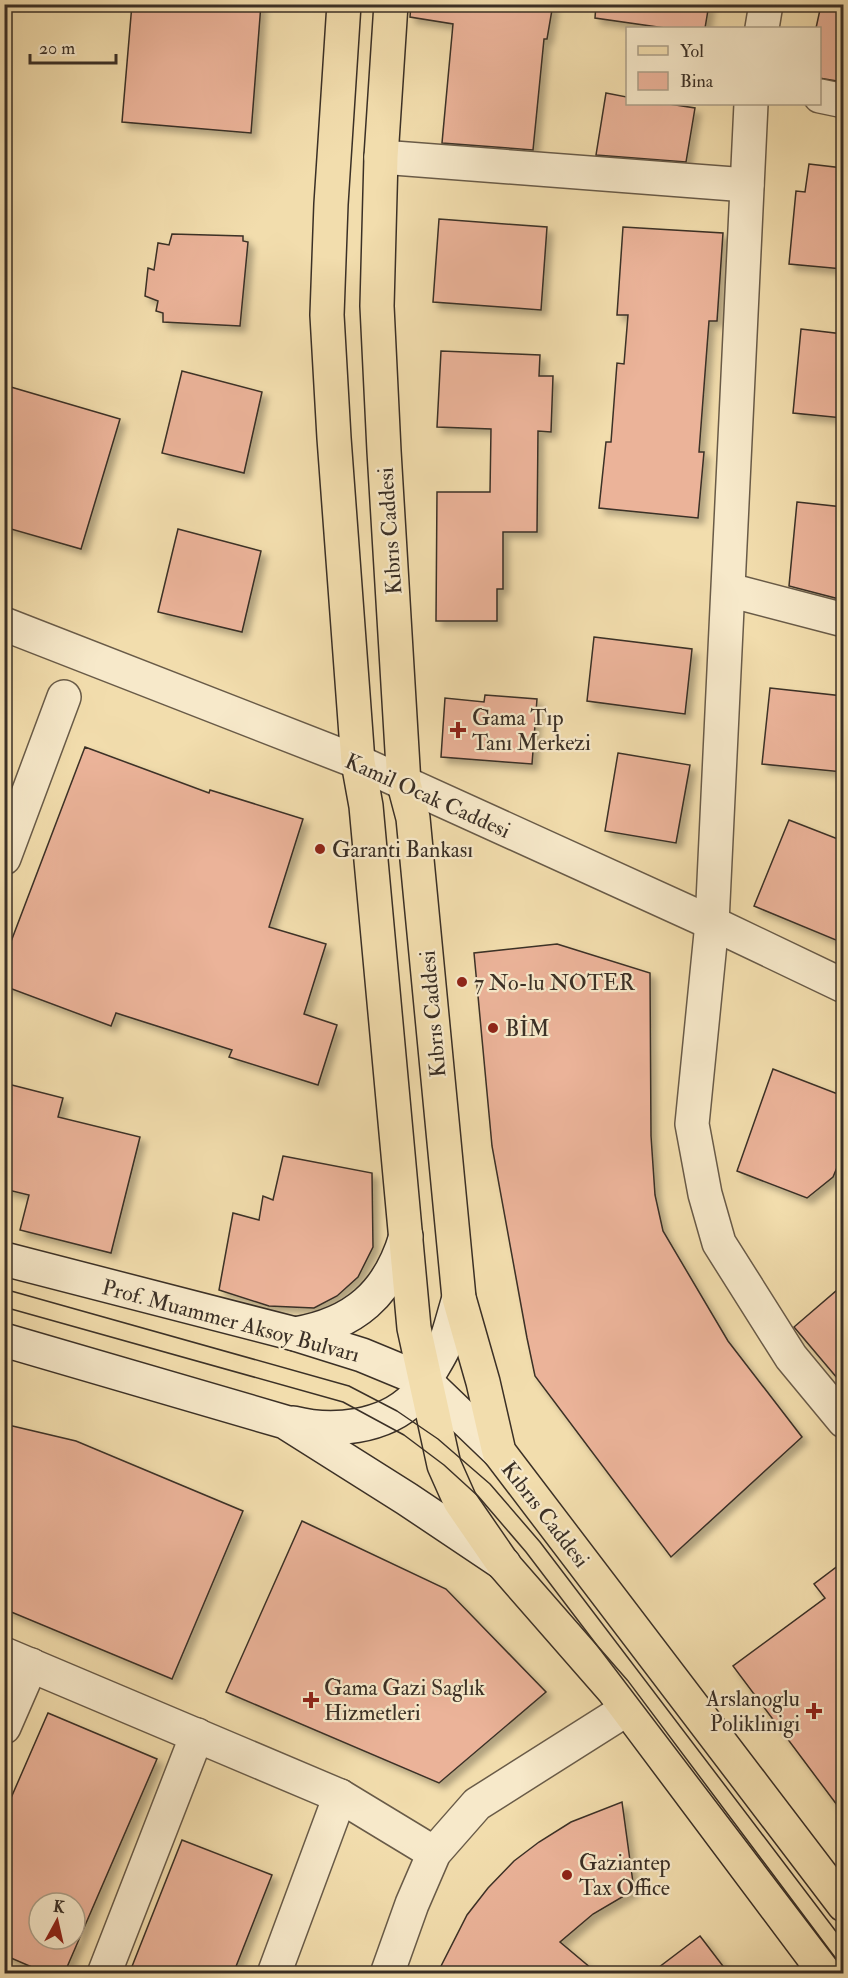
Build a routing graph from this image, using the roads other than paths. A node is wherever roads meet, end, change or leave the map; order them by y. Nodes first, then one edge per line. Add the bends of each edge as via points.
1 (344, 4) edge
2 (390, 4) edge
3 (766, 4) edge
4 (762, 27) edge
5 (821, 96) edge
6 (843, 100) edge
7 (751, 105) edge
8 (381, 157) junction
9 (747, 185) junction
10 (729, 590) junction
11 (843, 620) edge
12 (4, 624) edge
13 (64, 697) dead end
14 (358, 762) junction
15 (404, 784) junction
16 (4, 858) edge
17 (712, 923) junction
18 (843, 986) edge
19 (406, 1236) junction
20 (4, 1259) edge
21 (459, 1298) junction
22 (295, 1334) junction
23 (4, 1340) edge
24 (425, 1381) junction
25 (843, 1421) edge
26 (285, 1422) junction
27 (499, 1452) junction
28 (504, 1564) junction
29 (18, 1659) edge
30 (627, 1709) junction
31 (4, 1727) edge
32 (196, 1735) junction
33 (340, 1796) junction
34 (434, 1853) junction
35 (843, 1905) edge
36 (104, 1974) edge
37 (274, 1974) edge
38 (387, 1974) edge
39 (826, 1974) edge

1 - 14 main road via 327,315
2 - 8 main road, Kıbrıs Caddesi
3 - 4 street
5 - 6 street
7 - 9 street
8 - 9 street
8 - 15 main road, Kıbrıs Caddesi via 377,306
9 - 10 street
10 - 11 street
10 - 17 street
12 - 14 street, Kamil Ocak Caddesi
13 - 16 street
14 - 15 street, Kamil Ocak Caddesi
14 - 19 main road via 366,806
15 - 17 street, Kamil Ocak Caddesi
15 - 21 main road, Kıbrıs Caddesi via 413,818
17 - 18 street, Kamil Ocak Caddesi
17 - 25 street via 692,1124 705,1194 719,1243 791,1357
19 - 22 street via 393,1270 370,1300 337,1322
19 - 24 main road via 414,1328
20 - 22 street, Prof. Muammer Aksoy Bulvarı
21 - 24 street via 444,1346
21 - 27 main road, Kıbrıs Caddesi
22 - 24 street, Prof. Muammer Aksoy Bulvarı via 363,1354
23 - 26 street
24 - 26 street via 415,1398 397,1410 357,1426 333,1429
24 - 27 street, Prof. Muammer Aksoy Bulvarı
24 - 28 main road via 444,1465 460,1500
26 - 28 street
27 - 35 main road, Kıbrıs Caddesi
28 - 30 main road
29 - 31 street
29 - 32 street
30 - 34 street via 477,1804
30 - 39 main road
32 - 33 street
32 - 36 street
33 - 34 street
33 - 37 street
34 - 38 street

